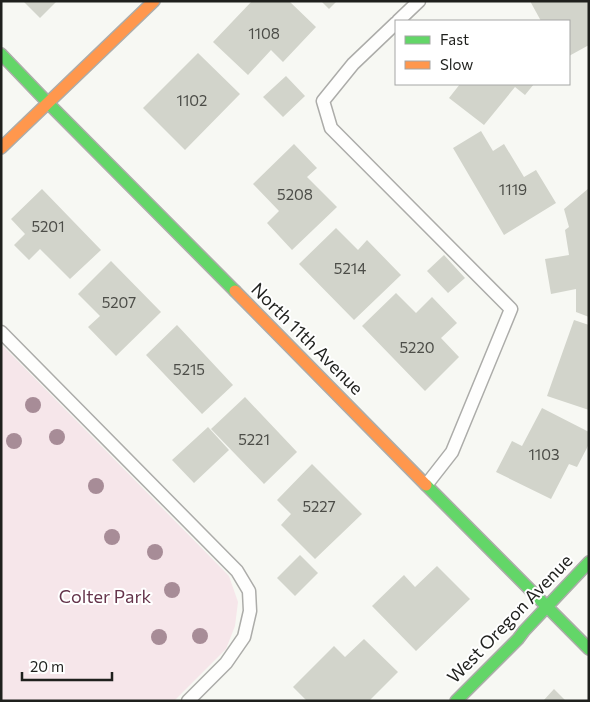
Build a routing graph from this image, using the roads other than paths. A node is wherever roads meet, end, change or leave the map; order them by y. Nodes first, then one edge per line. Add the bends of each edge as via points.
1 (154, 1) edge
2 (419, 1) edge
3 (399, 20) edge
4 (395, 24) edge
5 (1, 54) edge
6 (48, 103) junction
7 (1, 148) edge
8 (1, 332) edge
9 (427, 484) junction
10 (589, 562) edge
11 (547, 607) junction
12 (589, 649) edge
13 (188, 701) edge
14 (456, 701) edge

1 - 6 street
2 - 3 lane
4 - 9 lane via 353,64 323,101 331,128 511,309 452,452
5 - 6 street, North 11th Avenue
6 - 7 street
6 - 9 street, North 11th Avenue
8 - 13 lane via 237,571 249,592 250,611 244,637 226,663
9 - 11 street, North 11th Avenue
10 - 11 street, West Oregon Avenue
11 - 12 street, North 11th Avenue
11 - 14 street, West Oregon Avenue

